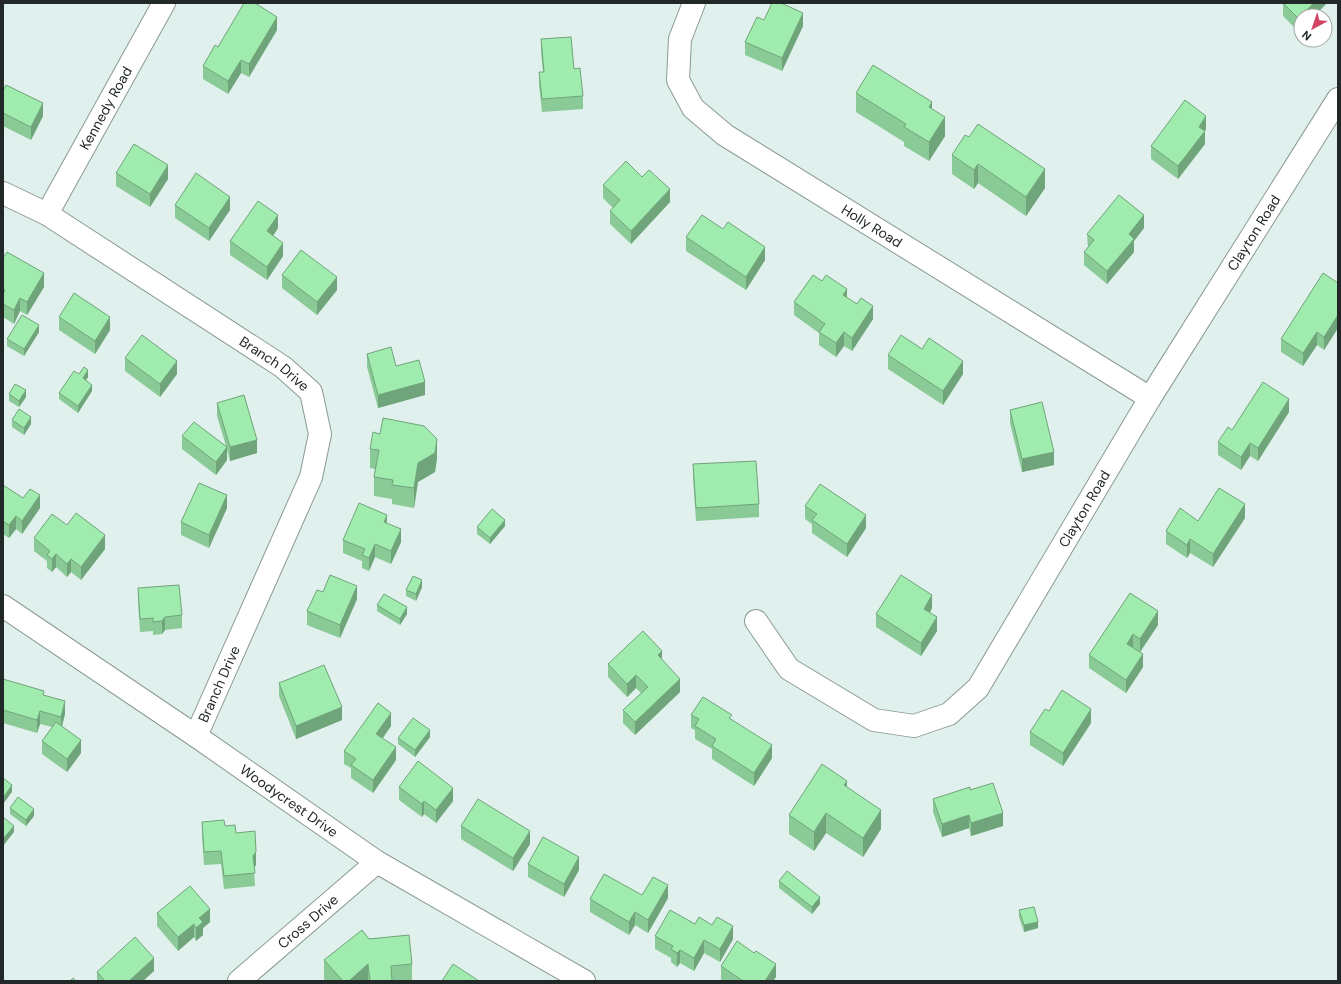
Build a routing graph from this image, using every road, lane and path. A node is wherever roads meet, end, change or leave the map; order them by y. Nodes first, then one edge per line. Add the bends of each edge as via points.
1 (164, 3) edge
2 (694, 3) edge
3 (1338, 99) edge
4 (3, 194) edge
5 (47, 214) junction
6 (1150, 398) junction
7 (3, 606) edge
8 (756, 621) dead end
9 (196, 736) junction
10 (377, 862) junction
11 (239, 981) edge
12 (584, 981) edge

1 - 5 street, Kennedy Road
2 - 6 street, Holly Road via 680,39 678,80 693,108 725,135
3 - 6 street, Clayton Road
4 - 5 street, Branch Drive
5 - 9 street, Branch Drive via 283,367 311,392 320,434 311,477
6 - 8 street, Clayton Road via 978,688 949,714 914,726 874,720 789,669
7 - 9 street, Woodycrest Drive
9 - 10 street, Woodycrest Drive
10 - 11 street, Cross Drive
10 - 12 street, Woodycrest Drive

